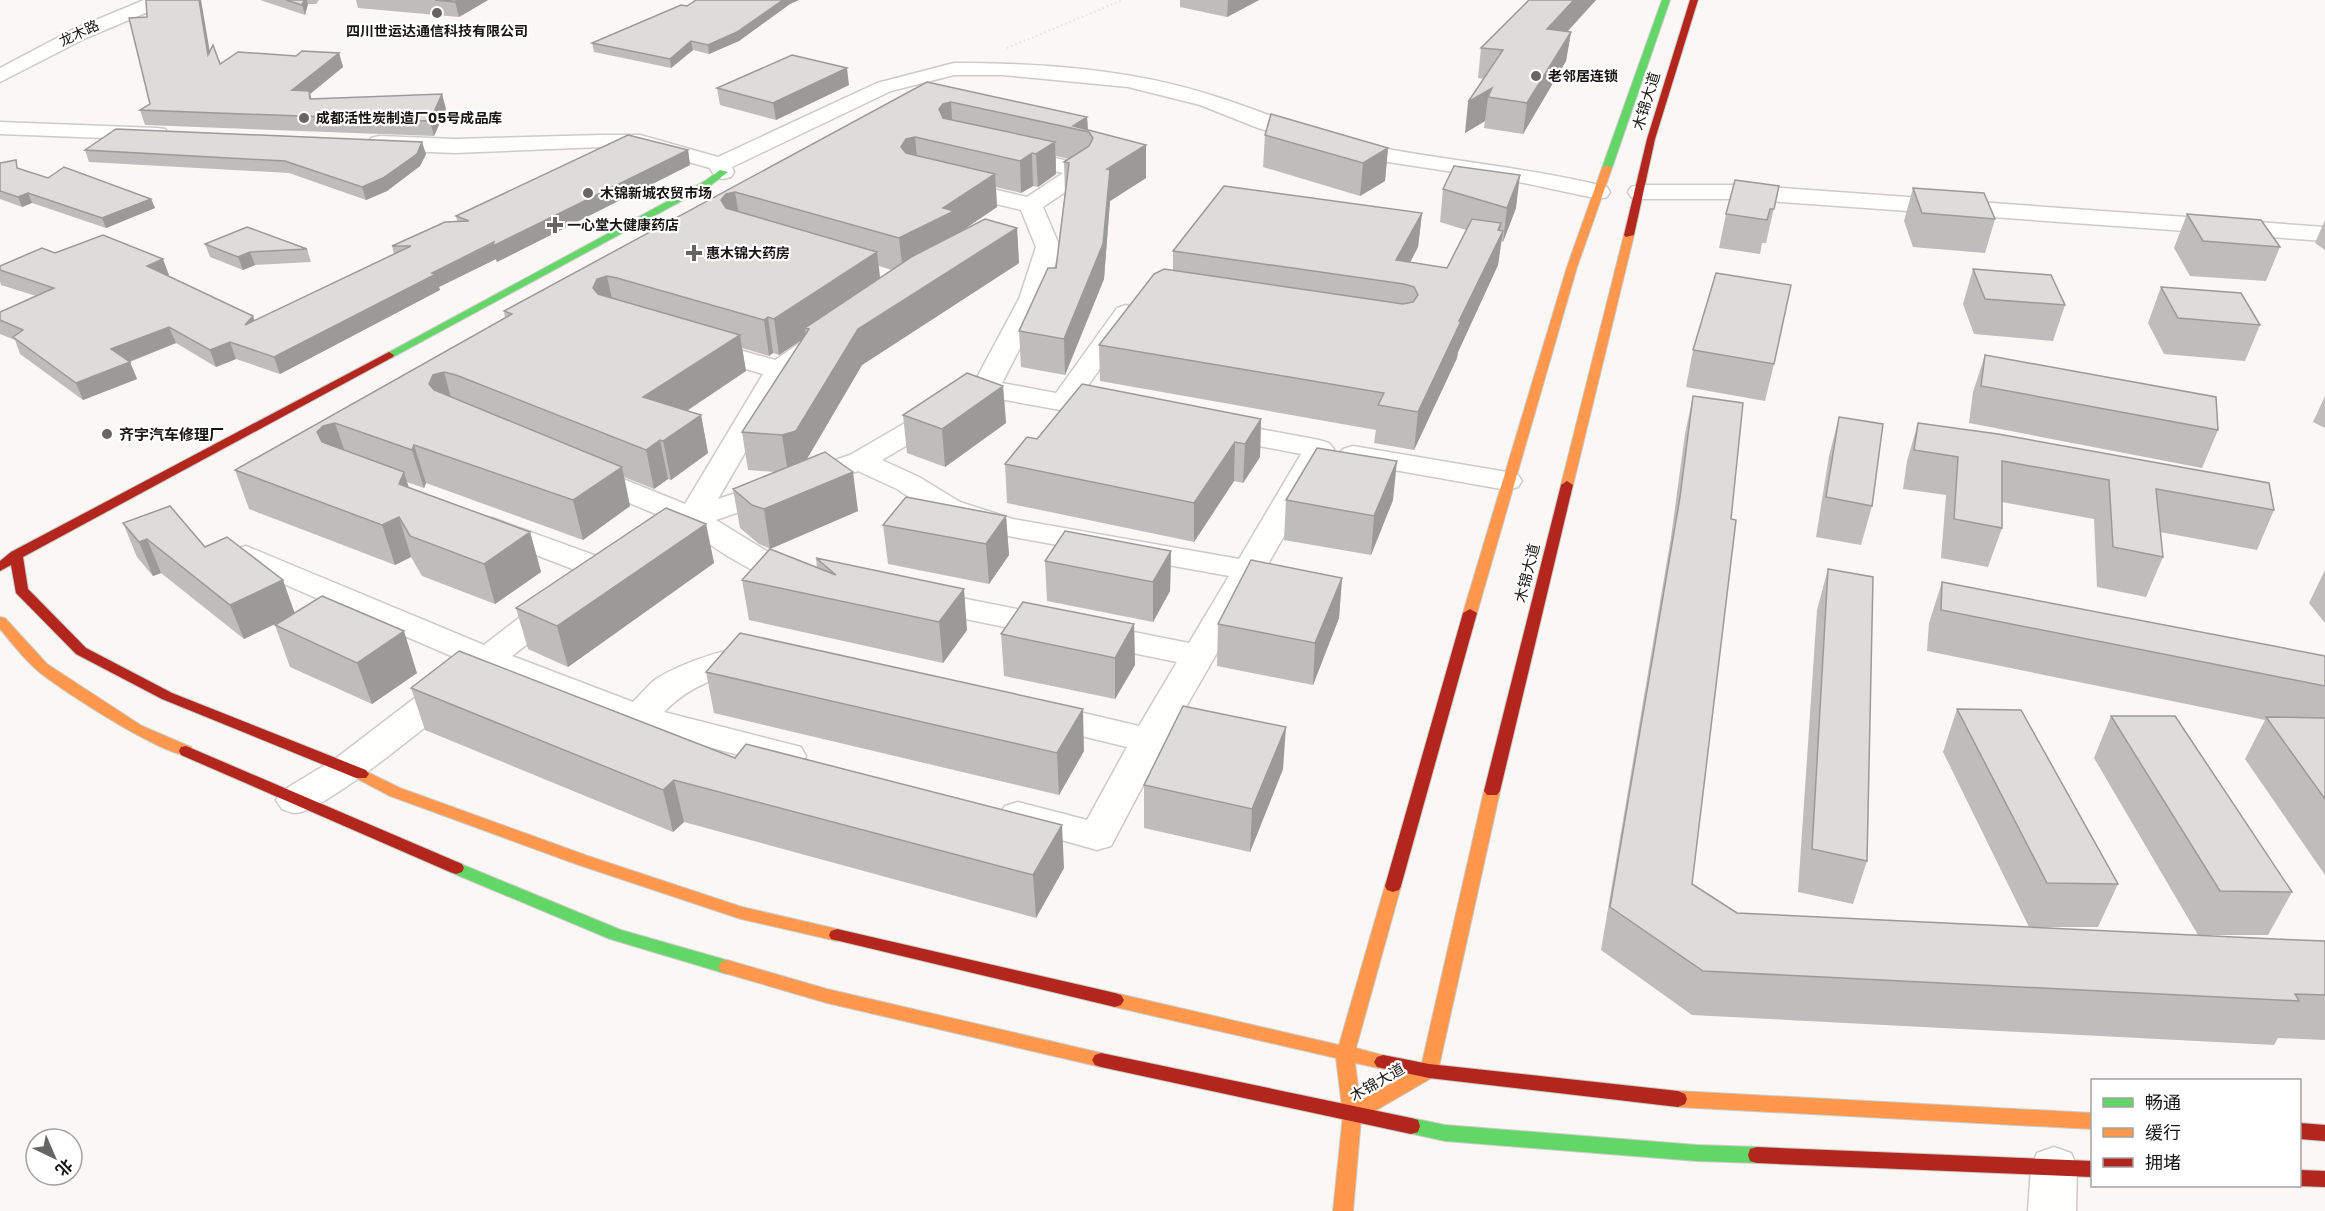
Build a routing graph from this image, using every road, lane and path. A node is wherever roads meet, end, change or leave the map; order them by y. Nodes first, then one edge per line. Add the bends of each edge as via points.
1 (162, 0) edge
2 (1123, 0) edge
3 (1666, 0) edge
4 (1694, 0) edge
5 (1007, 48) dead end
6 (0, 76) edge
7 (0, 128) edge
8 (175, 134) edge
9 (359, 142) edge
10 (988, 150) edge
11 (721, 168) junction
12 (928, 181) edge
13 (1599, 192) junction
14 (1640, 192) junction
15 (1029, 220) junction
16 (2325, 234) edge
17 (1142, 301) edge
18 (848, 324) edge
19 (681, 342) edge
20 (779, 370) junction
21 (986, 388) junction
22 (1063, 402) junction
23 (1144, 417) edge
24 (1191, 426) edge
25 (1319, 449) junction
26 (860, 461) junction
27 (562, 465) edge
28 (1507, 482) junction
29 (469, 518) edge
30 (692, 518) junction
31 (16, 555) junction
32 (246, 556) edge
33 (619, 559) junction
34 (0, 567) edge
35 (1248, 570) junction
36 (825, 581) edge
37 (895, 595) edge
38 (0, 621) edge
39 (778, 656) edge
40 (1199, 656) junction
41 (487, 659) junction
42 (1010, 708) edge
43 (639, 717) junction
44 (1149, 740) junction
45 (822, 764) edge
46 (348, 768) junction
47 (296, 800) junction
48 (982, 806) edge
49 (1345, 1055) junction
50 (1429, 1071) junction
51 (1352, 1115) junction
52 (2091, 1121) edge
53 (2301, 1131) edge
54 (2325, 1132) edge
55 (2301, 1178) edge
56 (2325, 1179) edge
57 (2066, 1182) edge
58 (1343, 1211) edge

1 - 6 street, 龙木路 via 58,42
2 - 5 path
3 - 13 street, 木锦大道
4 - 14 street, 木锦大道
7 - 8 street
9 - 11 street via 455,146 640,142
10 - 15 street via 1081,171
11 - 13 street via 884,87 954,69 1003,69 1128,81 1207,100 1266,123 1362,151
11 - 31 street via 698,189
12 - 15 street
13 - 28 street, 木锦大道
14 - 16 street via 1740,192
14 - 50 street, 木锦大道 via 1514,695
15 - 21 street via 1048,247 1032,299
17 - 22 street via 1131,305
18 - 20 street
19 - 20 street
20 - 30 street
21 - 22 street
21 - 26 street
22 - 23 street
24 - 25 street
25 - 28 street
25 - 35 street
26 - 30 street
26 - 35 street via 908,483 949,509 1008,527
27 - 30 street
28 - 49 street, 木锦大道
29 - 33 street
30 - 33 street
30 - 36 street via 739,551 775,568
31 - 34 street
31 - 46 street via 21,590 81,651 167,696
32 - 41 street
33 - 41 street
35 - 40 street
37 - 40 street
38 - 47 street via 42,667 137,729
39 - 43 street via 766,654 707,668 667,688
40 - 44 street
41 - 43 street
41 - 46 street
42 - 44 street
43 - 45 street
44 - 48 street via 1097,836
46 - 47 street
46 - 49 street via 395,792 741,913
47 - 51 street via 616,936 826,996
49 - 50 street
49 - 51 street
50 - 51 street, 木锦大道
50 - 52 street via 1663,1098
51 - 57 street via 1444,1132
51 - 58 street
53 - 54 street
55 - 56 street

